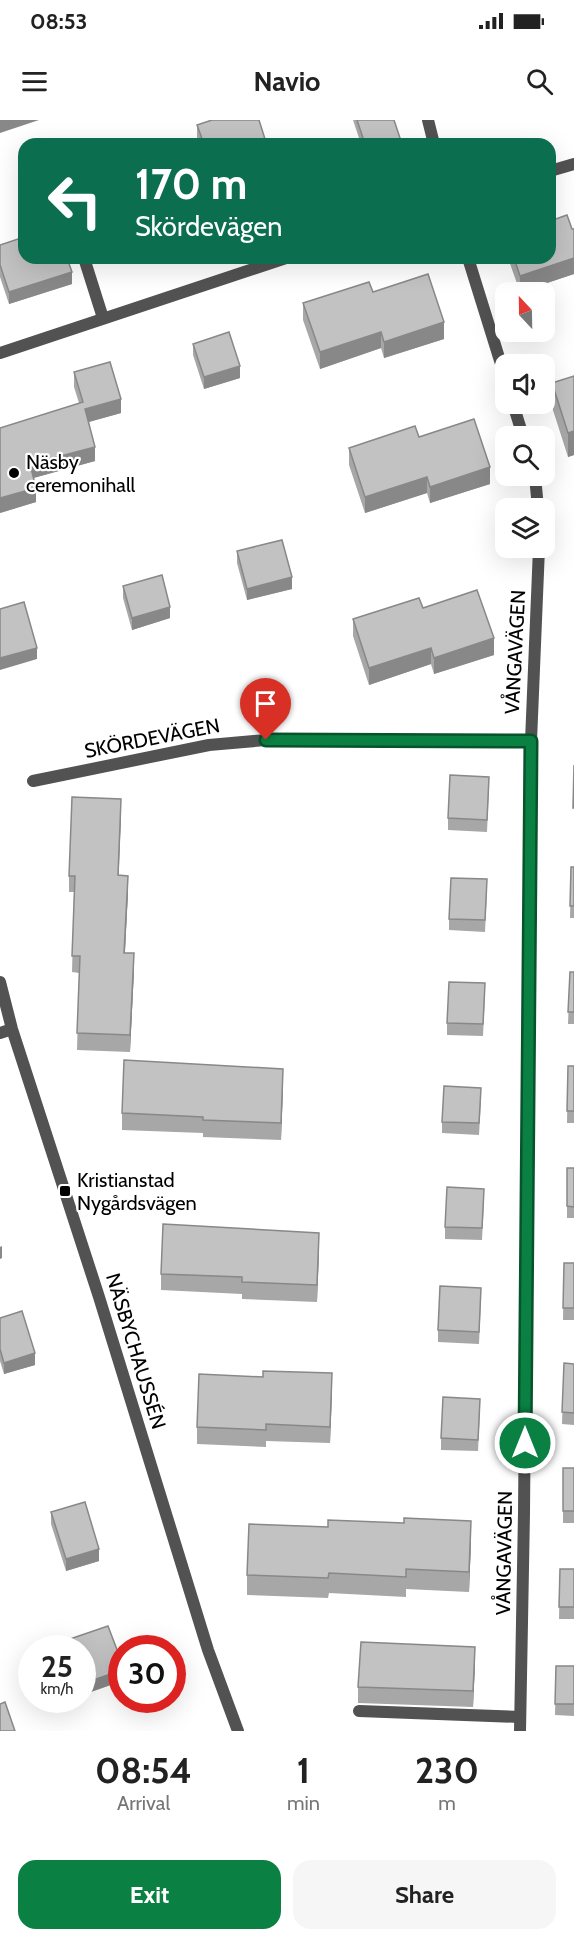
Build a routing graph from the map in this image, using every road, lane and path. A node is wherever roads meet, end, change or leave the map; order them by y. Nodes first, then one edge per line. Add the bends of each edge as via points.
1 (428, 120) edge
2 (432, 138) edge
3 (574, 164) edge
4 (556, 169) edge
5 (86, 264) edge
6 (268, 264) edge
7 (470, 264) edge
8 (104, 318) junction
9 (0, 353) edge
10 (498, 354) edge
11 (539, 558) edge
12 (531, 741) junction
13 (33, 781) dead end
14 (0, 982) edge
15 (6, 1031) edge
16 (359, 1711) dead end
17 (520, 1717) junction
18 (238, 1731) edge
19 (520, 1731) edge

1 - 2 street
3 - 4 street
5 - 8 street
6 - 8 street
7 - 10 street
8 - 9 street
11 - 12 street, VÅNGAVÄGEN
12 - 13 street, SKÖRDEVÄGEN via 266,740 209,745
12 - 17 street, VÅNGAVÄGEN
14 - 15 street, NÄSBYCHAUSSÉN
15 - 18 street, NÄSBYCHAUSSÉN via 99,1297 208,1650
16 - 17 street
17 - 19 street, VÅNGAVÄGEN

